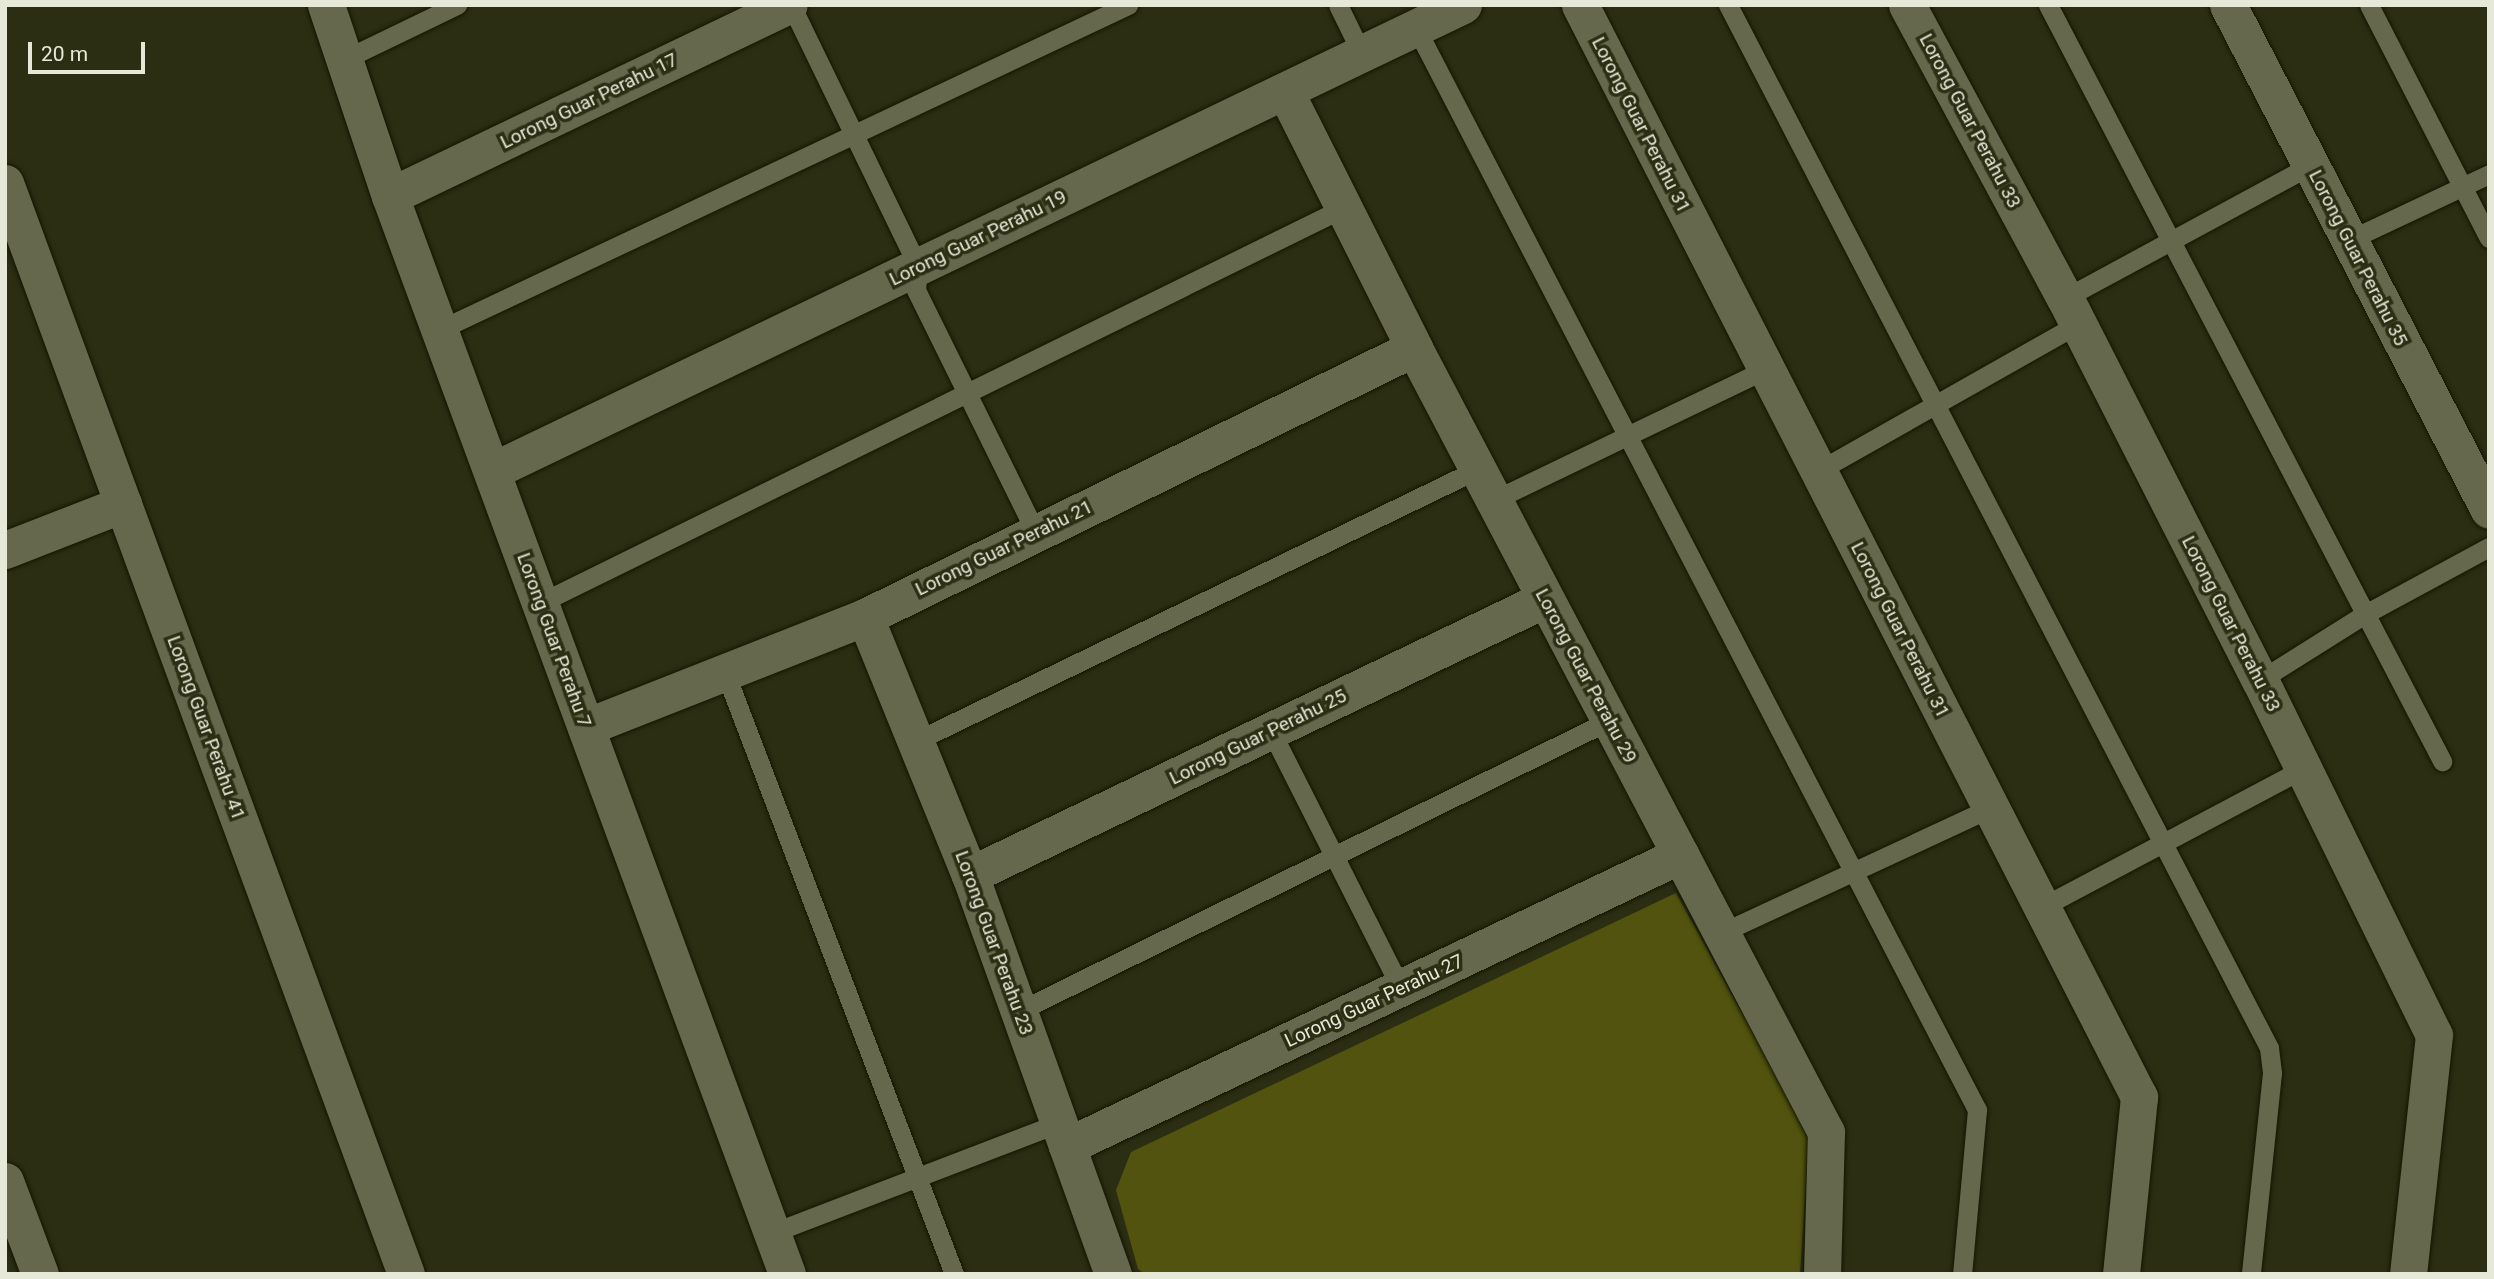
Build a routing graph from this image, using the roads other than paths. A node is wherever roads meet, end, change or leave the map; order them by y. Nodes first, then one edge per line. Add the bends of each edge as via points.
1 (326, 5) edge
2 (457, 5) edge
3 (790, 5) edge
4 (1128, 5) edge
5 (1338, 5) edge
6 (1463, 5) edge
7 (1580, 5) edge
8 (1728, 5) edge
9 (1907, 5) edge
10 (2048, 5) edge
11 (2228, 5) edge
12 (2370, 5) edge
13 (741, 16) edge
14 (1416, 28) junction
15 (1362, 54) junction
16 (343, 60) junction
17 (1285, 91) junction
18 (855, 137) junction
19 (2311, 165) junction
20 (2489, 174) edge
21 (5, 183) edge
22 (2463, 188) junction
23 (390, 196) junction
24 (1343, 208) junction
25 (2489, 239) edge
26 (2349, 240) junction
27 (2171, 242) junction
28 (918, 267) junction
29 (2071, 311) junction
30 (439, 330) junction
31 (1414, 348) junction
32 (1766, 369) junction
33 (968, 395) junction
34 (1934, 405) junction
35 (1627, 436) junction
36 (492, 471) junction
37 (1818, 471) junction
38 (1486, 484) junction
39 (123, 504) junction
40 (2489, 510) edge
41 (1035, 531) junction
42 (2489, 547) edge
43 (5, 550) edge
44 (1545, 599) junction
45 (540, 603) junction
46 (2365, 614) junction
47 (865, 617) junction
48 (725, 672) junction
49 (2260, 680) junction
50 (1610, 720) junction
51 (586, 727) junction
52 (1271, 731) junction
53 (916, 741) junction
54 (2442, 761) dead end
55 (2303, 769) junction
56 (1990, 808) junction
57 (2161, 844) junction
58 (1680, 855) junction
59 (1333, 856) junction
60 (1852, 870) junction
61 (971, 876) junction
62 (2042, 907) junction
63 (1721, 933) junction
64 (1401, 988) junction
65 (1019, 1011) junction
66 (1063, 1135) junction
67 (918, 1179) junction
68 (5, 1181) edge
69 (772, 1233) junction
70 (40, 1274) edge
71 (406, 1274) edge
72 (787, 1274) edge
73 (954, 1274) edge
74 (1113, 1274) edge
75 (1822, 1274) edge
76 (1962, 1274) edge
77 (2121, 1274) edge
78 (2251, 1274) edge
79 (2408, 1274) edge

1 - 16 street, Lorong Guar Perahu 7
2 - 16 lane
3 - 13 street, Lorong Guar Perahu 17
3 - 18 lane
4 - 18 lane
5 - 15 lane
6 - 14 street, Lorong Guar Perahu 19
7 - 32 street, Lorong Guar Perahu 31
8 - 34 lane
9 - 29 street, Lorong Guar Perahu 33
10 - 27 lane
11 - 19 street, Lorong Guar Perahu 35
12 - 22 lane
13 - 23 street, Lorong Guar Perahu 17
14 - 15 street, Lorong Guar Perahu 19
14 - 35 lane
15 - 17 street, Lorong Guar Perahu 19
16 - 23 street, Lorong Guar Perahu 7
17 - 24 street, Lorong Guar Perahu 29
17 - 28 street, Lorong Guar Perahu 19
18 - 28 lane
18 - 30 lane
19 - 26 street, Lorong Guar Perahu 35
19 - 27 lane
20 - 22 lane
21 - 39 street, Lorong Guar Perahu 41
22 - 25 lane
22 - 26 lane
23 - 30 street, Lorong Guar Perahu 7
24 - 31 street, Lorong Guar Perahu 29
24 - 33 lane
26 - 40 street, Lorong Guar Perahu 35
27 - 29 lane
27 - 46 lane
28 - 33 lane via 916,290
28 - 36 street, Lorong Guar Perahu 19
29 - 34 lane
29 - 49 street, Lorong Guar Perahu 33
30 - 36 street, Lorong Guar Perahu 7
31 - 38 street, Lorong Guar Perahu 29
31 - 41 street, Lorong Guar Perahu 21
32 - 35 lane
32 - 37 street, Lorong Guar Perahu 31
33 - 41 lane
33 - 45 lane
34 - 37 lane
34 - 57 lane
35 - 38 lane
35 - 60 lane
36 - 45 street, Lorong Guar Perahu 7
37 - 56 street, Lorong Guar Perahu 31
38 - 44 street, Lorong Guar Perahu 29
38 - 53 lane
39 - 43 street
39 - 71 street, Lorong Guar Perahu 41
41 - 47 street, Lorong Guar Perahu 21
42 - 46 lane
44 - 50 street, Lorong Guar Perahu 29
44 - 52 street, Lorong Guar Perahu 25
45 - 51 street, Lorong Guar Perahu 7
46 - 49 lane
46 - 54 lane
47 - 48 street, Lorong Guar Perahu 21
47 - 53 street, Lorong Guar Perahu 23
48 - 51 street, Lorong Guar Perahu 21
48 - 67 lane
49 - 55 street, Lorong Guar Perahu 33
50 - 58 street, Lorong Guar Perahu 29
50 - 59 lane
51 - 69 street, Lorong Guar Perahu 7
52 - 59 lane
52 - 61 street, Lorong Guar Perahu 25
53 - 61 street, Lorong Guar Perahu 23
55 - 57 lane
55 - 79 street, Lorong Guar Perahu 33 via 2434,1035
56 - 60 lane
56 - 62 street, Lorong Guar Perahu 31
57 - 62 lane
57 - 78 lane via 2269,1048 2272,1073
58 - 63 street, Lorong Guar Perahu 29
58 - 64 street, Lorong Guar Perahu 27
59 - 64 lane
59 - 65 lane
60 - 63 lane
60 - 76 lane via 1977,1110
61 - 65 street, Lorong Guar Perahu 23
62 - 77 street, Lorong Guar Perahu 31 via 2139,1097
63 - 75 street, Lorong Guar Perahu 29 via 1826,1132
64 - 66 street, Lorong Guar Perahu 27
65 - 66 street, Lorong Guar Perahu 23
66 - 67 lane
66 - 74 street, Lorong Guar Perahu 23
67 - 69 lane
67 - 73 lane
68 - 70 street
69 - 72 street, Lorong Guar Perahu 7

